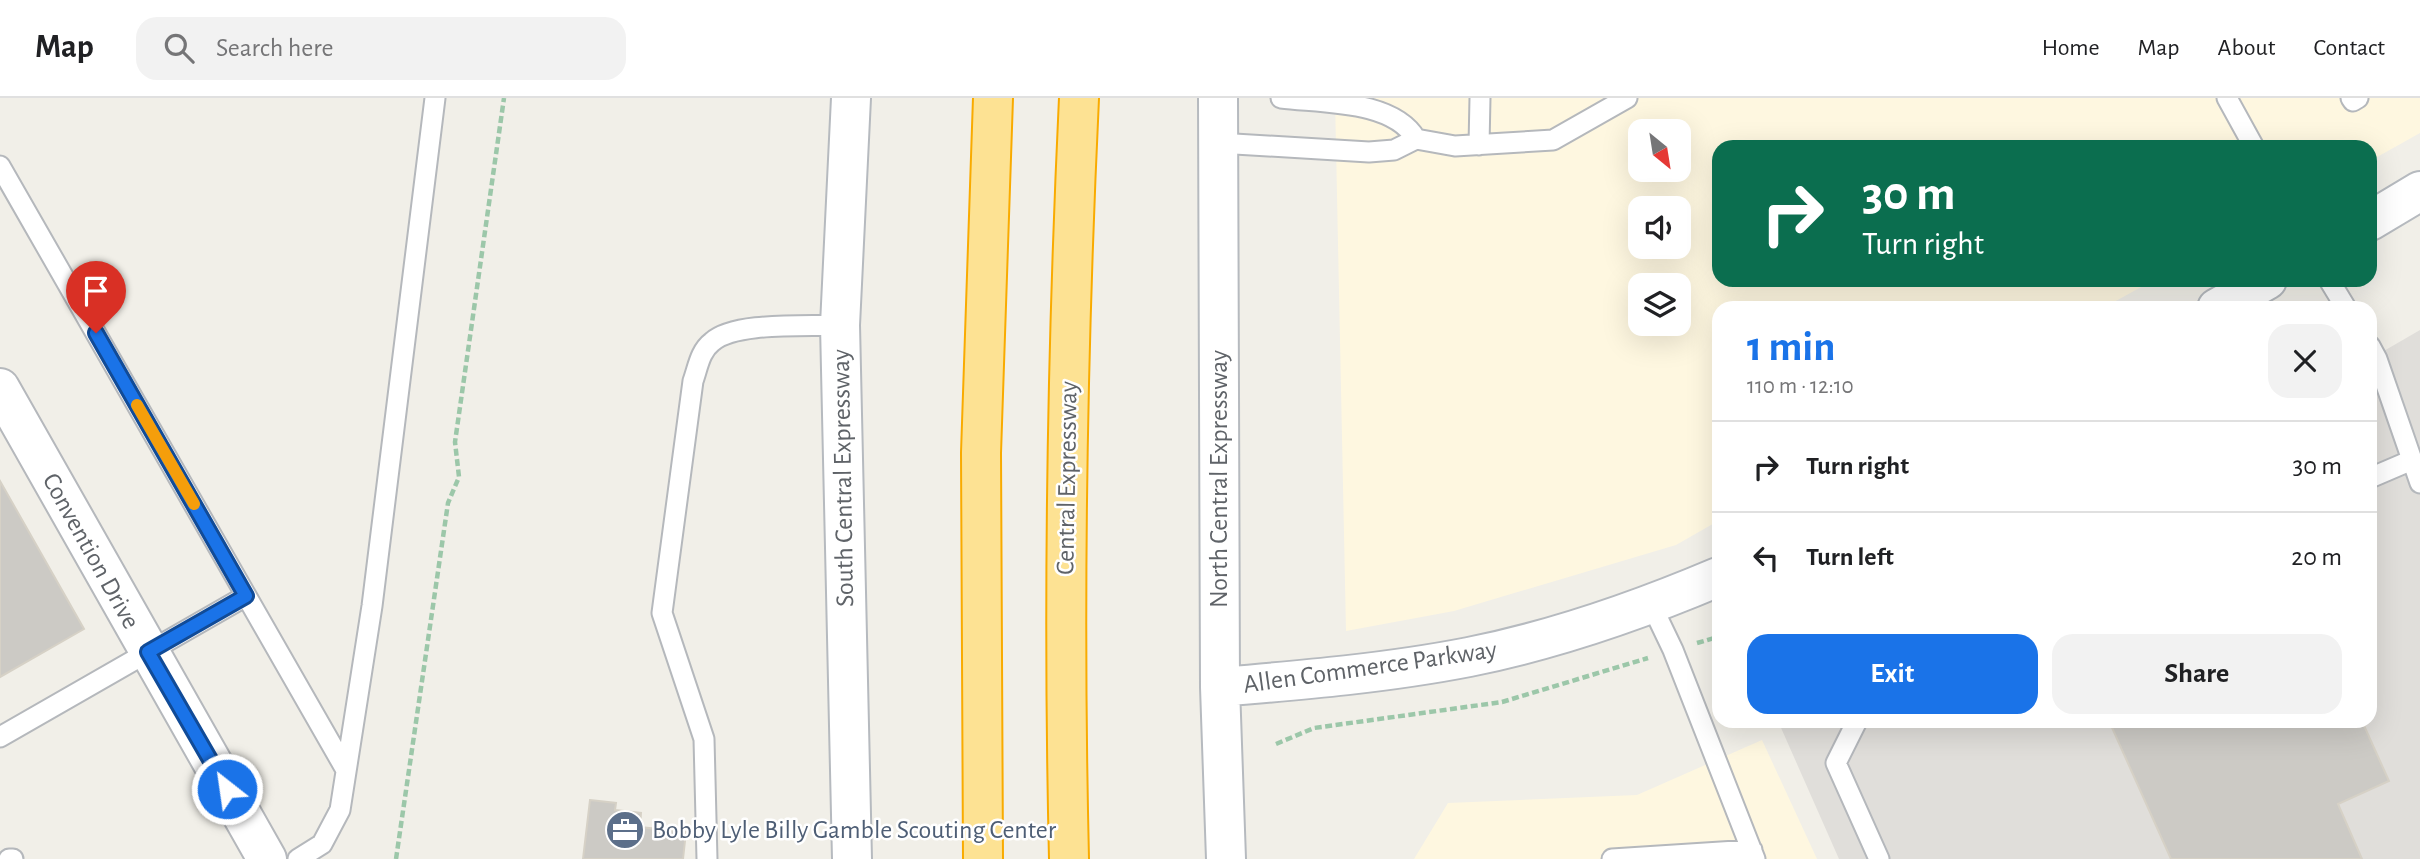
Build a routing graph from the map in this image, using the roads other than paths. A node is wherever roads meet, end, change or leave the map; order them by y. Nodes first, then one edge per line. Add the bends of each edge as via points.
1 (435, 98) edge
2 (851, 98) edge
3 (993, 98) edge
4 (1079, 98) edge
5 (1218, 98) edge
6 (1281, 98) edge
7 (1479, 98) edge
8 (1627, 98) edge
9 (2227, 98) edge
10 (2351, 98) edge
11 (2358, 98) edge
12 (1416, 139) junction
13 (2250, 140) edge
14 (1218, 143) junction
15 (1479, 145) junction
16 (0, 166) edge
17 (2420, 191) edge
18 (2377, 217) edge
19 (2254, 287) edge
20 (2230, 301) edge
21 (840, 325) junction
22 (2377, 359) edge
23 (0, 388) edge
24 (2412, 460) junction
25 (2377, 475) edge
26 (2420, 483) edge
27 (1712, 579) edge
28 (246, 596) junction
29 (1651, 604) junction
30 (148, 652) junction
31 (1220, 687) junction
32 (1854, 728) edge
33 (0, 737) edge
34 (346, 770) junction
35 (1753, 855) edge
36 (267, 859) edge
37 (298, 859) edge
38 (707, 859) edge
39 (852, 859) edge
40 (983, 859) edge
41 (1069, 859) edge
42 (1226, 859) edge
43 (1612, 859) edge
44 (1878, 859) edge

1 - 34 lane via 372,606
2 - 21 main road, South Central Expressway
3 - 40 highway via 980,466
4 - 41 highway, Central Expressway via 1070,288 1065,593
5 - 14 main road, North Central Expressway
6 - 12 lane via 1378,110 1401,120
7 - 15 lane
8 - 15 lane via 1553,140
9 - 13 lane
10 - 11 lane
12 - 14 lane via 1394,150 1368,152
12 - 15 lane
14 - 31 main road, North Central Expressway
16 - 28 lane
17 - 18 main road
19 - 20 main road
21 - 38 lane via 728,332 701,355 693,381 662,614 704,739
21 - 39 main road, South Central Expressway
22 - 24 lane
23 - 30 main road, Convention Drive
24 - 25 lane
24 - 26 lane
27 - 29 main road, Allen Commerce Parkway
28 - 30 lane
28 - 34 lane
29 - 31 main road, Allen Commerce Parkway via 1470,657
29 - 35 lane via 1674,650
30 - 33 lane
30 - 36 main road, Convention Drive
31 - 42 main road, North Central Expressway
32 - 44 lane via 1836,763
34 - 37 lane via 340,810 328,833 322,844
35 - 43 lane

